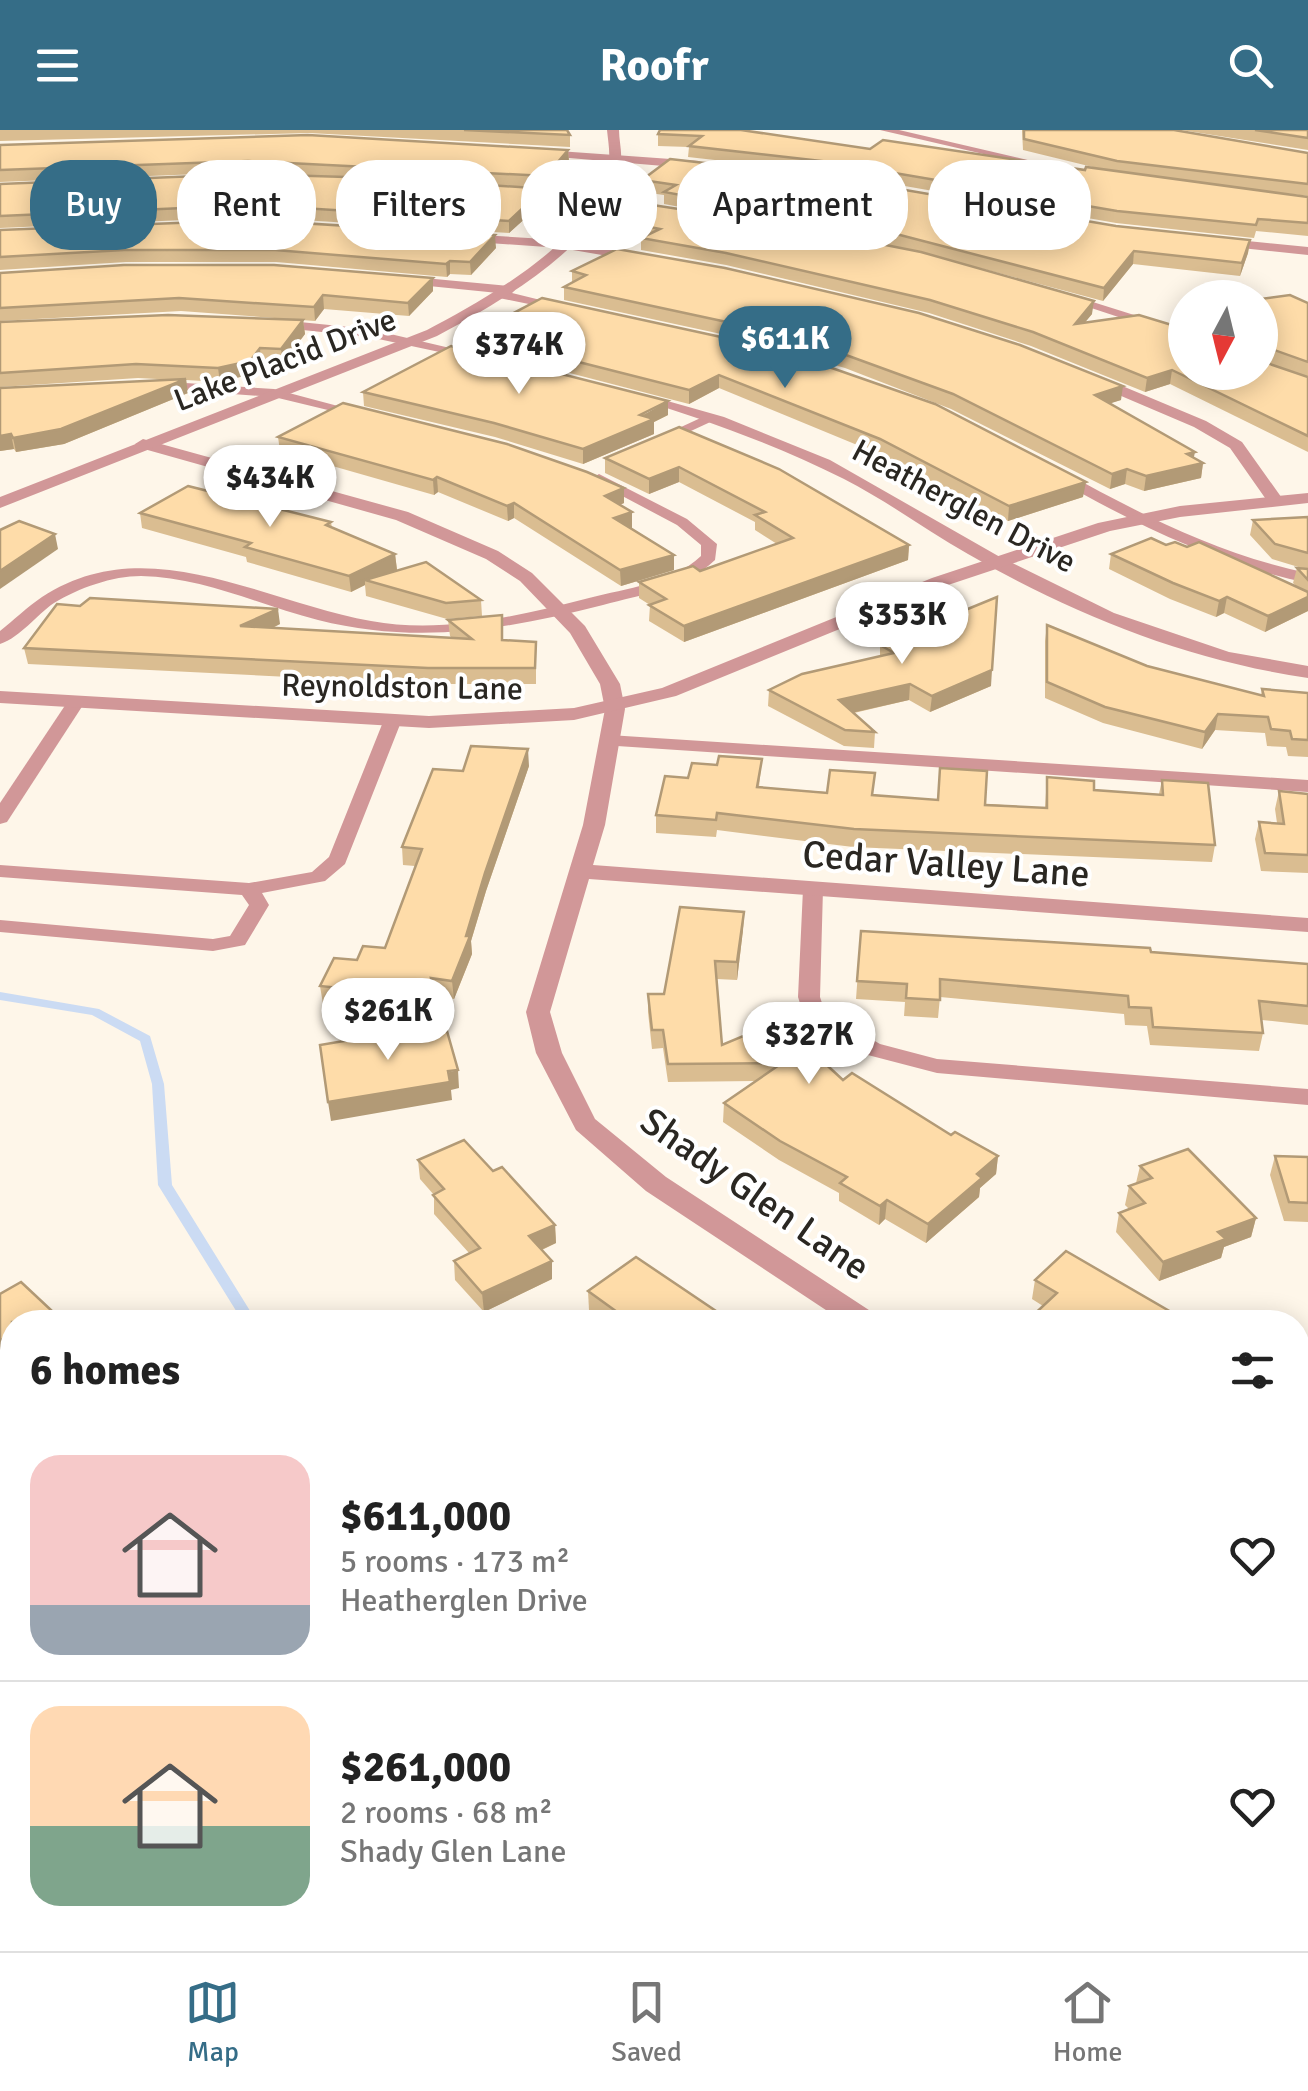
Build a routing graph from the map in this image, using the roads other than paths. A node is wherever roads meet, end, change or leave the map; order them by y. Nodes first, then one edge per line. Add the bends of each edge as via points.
1 (614, 130) edge
2 (884, 130) edge
3 (525, 150) edge
4 (615, 157) junction
5 (614, 160) edge
6 (1023, 160) edge
7 (677, 163) edge
8 (657, 209) edge
9 (676, 212) edge
10 (1200, 240) edge
11 (554, 250) edge
12 (597, 250) edge
13 (1301, 256) edge
14 (658, 260) edge
15 (390, 279) edge
16 (1044, 288) edge
17 (506, 292) junction
18 (578, 310) edge
19 (257, 322) edge
20 (1168, 329) edge
21 (410, 341) junction
22 (501, 362) edge
23 (1080, 374) edge
24 (148, 384) edge
25 (611, 387) edge
26 (274, 393) junction
27 (712, 418) junction
28 (386, 420) edge
29 (143, 444) junction
30 (640, 449) edge
31 (1037, 462) edge
32 (605, 464) edge
33 (1308, 498) edge
34 (1276, 501) junction
35 (0, 503) edge
36 (1138, 519) junction
37 (995, 562) junction
38 (1308, 578) edge
39 (562, 611) junction
40 (0, 639) edge
41 (1308, 672) edge
42 (0, 697) edge
43 (76, 702) junction
44 (615, 709) junction
45 (392, 722) junction
46 (609, 741) junction
47 (1308, 786) edge
48 (0, 818) edge
49 (578, 871) junction
50 (0, 872) edge
51 (814, 888) junction
52 (249, 889) junction
53 (1308, 924) edge
54 (0, 926) edge
55 (1308, 1097) edge
56 (847, 1310) edge

1 - 4 street, Lake Placid Drive
2 - 6 lane
3 - 4 street
4 - 5 street, Lake Placid Drive
4 - 7 street
8 - 9 lane
10 - 13 street
11 - 17 street, Lake Placid Drive
12 - 14 street
15 - 17 lane
16 - 20 lane
17 - 18 lane
17 - 21 street, Lake Placid Drive
19 - 21 street
21 - 22 street
21 - 26 street, Lake Placid Drive
23 - 34 street via 1236,445
24 - 26 lane
25 - 27 street, Heatherglen Drive
26 - 28 lane
26 - 29 street, Lake Placid Drive
27 - 30 lane
27 - 37 street, Heatherglen Drive via 851,477
29 - 35 street, Lake Placid Drive
29 - 39 street, Shady Glen Lane via 442,531 526,577
31 - 36 lane
32 - 39 lane via 587,472 682,522 709,544 708,556 678,579
33 - 34 street, Reynoldston Lane
34 - 36 street, Reynoldston Lane
36 - 37 street, Reynoldston Lane
36 - 38 lane via 1271,572
37 - 41 street, Heatherglen Drive via 1158,638
37 - 44 street, Reynoldston Lane
39 - 40 lane via 429,628 375,627 176,573 124,570 70,585
39 - 44 street, Shady Glen Lane via 598,660
42 - 43 street, Reynoldston Lane
43 - 45 street, Reynoldston Lane
43 - 48 lane
44 - 45 street, Reynoldston Lane via 490,723
44 - 46 street, Shady Glen Lane
45 - 52 lane via 338,860 318,877
46 - 47 lane
46 - 49 street, Shady Glen Lane via 594,826
49 - 51 street, Cedar Valley Lane
49 - 56 street, Shady Glen Lane via 538,1012 549,1053 586,1124 656,1184
50 - 52 lane
51 - 53 street, Cedar Valley Lane
51 - 55 lane via 814,1016 872,1050 937,1066
52 - 54 lane via 259,905 238,941 213,945

